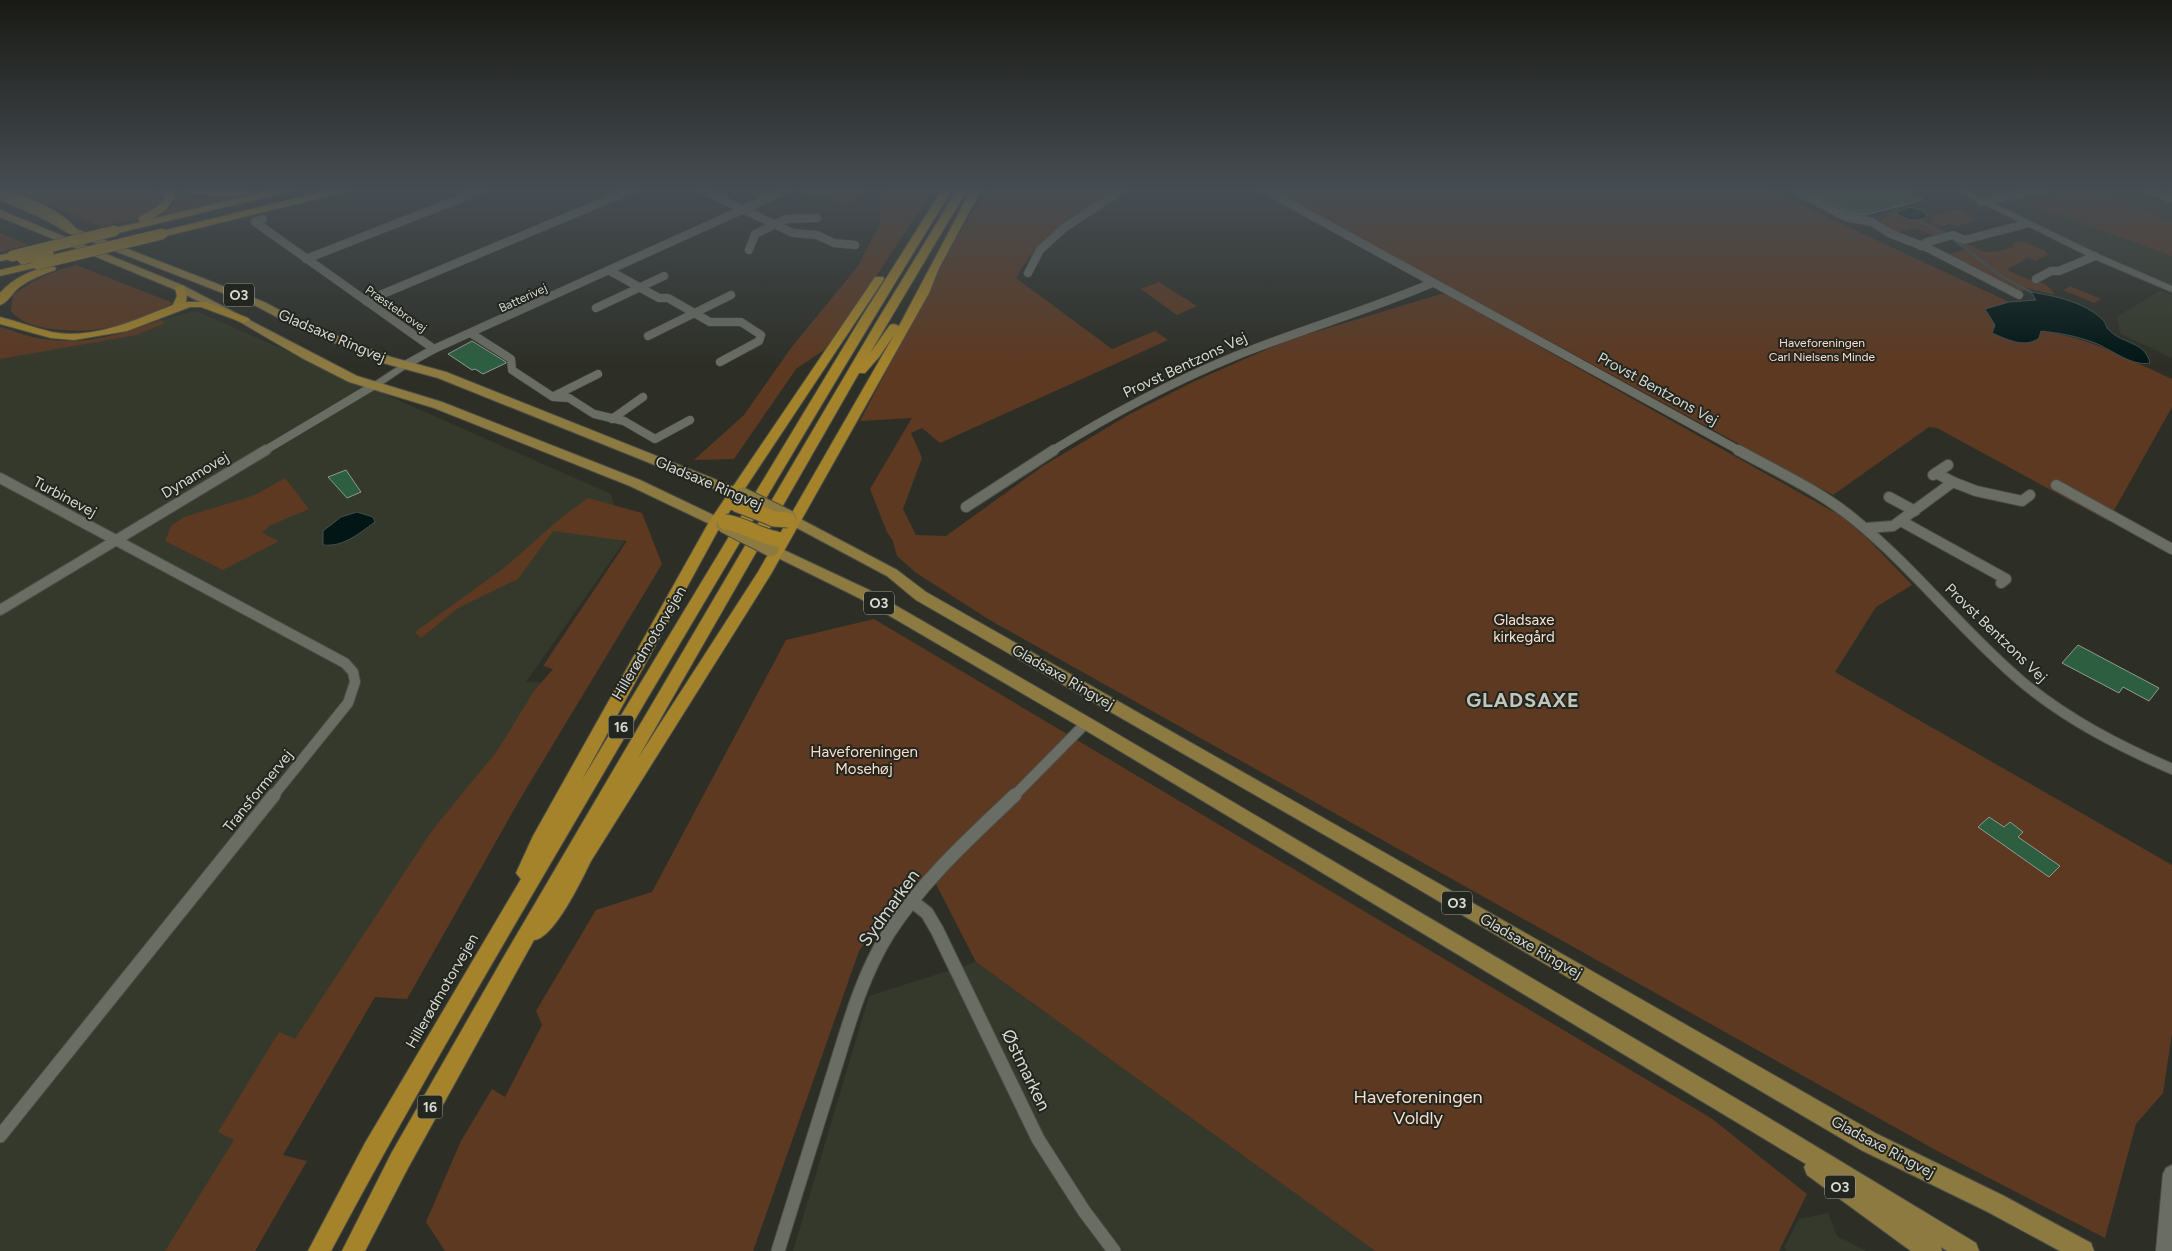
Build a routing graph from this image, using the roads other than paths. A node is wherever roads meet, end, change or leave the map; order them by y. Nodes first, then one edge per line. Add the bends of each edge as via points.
1 (43, 248) edge
2 (67, 248) edge
3 (85, 248) edge
4 (107, 248) edge
5 (117, 248) edge
6 (120, 248) edge
7 (291, 248) edge
8 (333, 248) edge
9 (492, 248) edge
10 (658, 248) edge
11 (900, 248) edge
12 (909, 248) edge
13 (927, 248) edge
14 (945, 248) edge
15 (1042, 248) edge
16 (1370, 248) edge
17 (1927, 248) edge
18 (2079, 248) edge
19 (2096, 256) junction
20 (0, 258) edge
21 (306, 259) junction
22 (0, 265) edge
23 (934, 268) junction
24 (610, 270) junction
25 (0, 273) edge
26 (1028, 273) dead end
27 (664, 276) dead end
28 (2036, 280) dead end
29 (1432, 283) junction
30 (180, 288) junction
31 (640, 288) junction
32 (2172, 289) edge
33 (731, 295) dead end
34 (2019, 295) dead end
35 (366, 301) junction
36 (0, 302) edge
37 (177, 307) junction
38 (596, 308) dead end
39 (0, 310) edge
40 (694, 313) junction
41 (244, 320) junction
42 (6, 322) edge
43 (472, 334) junction
44 (648, 336) dead end
45 (434, 349) junction
46 (720, 362) dead end
47 (405, 365) junction
48 (598, 374) dead end
49 (372, 386) junction
50 (844, 387) junction
51 (553, 397) junction
52 (643, 397) dead end
53 (612, 419) junction
54 (690, 420) dead end
55 (1948, 465) dead end
56 (0, 478) edge
57 (1952, 482) junction
58 (2056, 484) dead end
59 (2030, 495) dead end
60 (1889, 497) dead end
61 (735, 499) junction
62 (966, 507) dead end
63 (1915, 511) junction
64 (791, 519) junction
65 (1902, 522) junction
66 (721, 523) junction
67 (1866, 528) junction
68 (116, 540) junction
69 (777, 545) junction
70 (2172, 549) edge
71 (2001, 583) dead end
72 (0, 610) edge
73 (1086, 723) junction
74 (2172, 769) edge
75 (913, 902) junction
76 (505, 923) junction
77 (510, 964) junction
78 (1752, 1119) junction
79 (0, 1136) edge
80 (2172, 1174) edge
81 (319, 1251) edge
82 (353, 1251) edge
83 (778, 1251) edge
84 (1114, 1251) edge
85 (1931, 1251) edge
86 (1968, 1251) edge
87 (2083, 1251) edge
88 (2165, 1251) edge

1 - 20 highway, bridge
2 - 22 highway, bridge
3 - 30 main road, Gladsaxe Ringvej / O3
4 - 25 highway, bridge
5 - 47 main road, Gladsaxe Ringvej / O3
6 - 36 highway via 51,268 18,283
7 - 21 street, Præstebrovej
8 - 21 street
9 - 35 street
10 - 24 street, Batterivej
11 - 61 highway
12 - 76 highway, Hillerødmotorvejen / 16
13 - 50 highway, 16
14 - 23 highway
15 - 26 street
16 - 29 street, Provst Bentzons Vej
17 - 34 street
18 - 19 street
19 - 28 street via 2059,271 2051,271
19 - 32 street
21 - 35 street, Præstebrovej
23 - 50 highway via 875,355
23 - 64 highway via 924,293
24 - 31 street
24 - 43 street, Batterivej
27 - 31 street
29 - 62 street, Provst Bentzons Vej via 1203,371 1049,452
29 - 67 street, Provst Bentzons Vej via 1827,499
30 - 37 highway via 182,300
30 - 41 main road, Gladsaxe Ringvej / O3
31 - 38 street
31 - 40 street via 659,298 668,298
33 - 40 street
35 - 45 street, Præstebrovej
37 - 41 highway via 202,304
37 - 42 highway via 131,327 74,337 51,335
39 - 42 highway
40 - 44 street
40 - 46 street via 710,322 741,322 761,335 759,340
41 - 49 main road, Gladsaxe Ringvej / O3 via 306,356
43 - 45 street, Batterivej
43 - 51 street via 511,360 512,370
45 - 47 street, Batterivej
47 - 49 street, Dynamovej
47 - 61 main road, Gladsaxe Ringvej / O3 via 459,381
48 - 51 street
49 - 66 main road, Gladsaxe Ringvej / O3 via 438,405 627,480
49 - 68 street, Dynamovej
50 - 77 highway, 16
51 - 53 street via 569,398 594,414
52 - 53 street
53 - 54 street via 624,421 655,439
55 - 57 street via 1935,474
56 - 68 street, Turbinevej
57 - 59 street via 2022,501
57 - 63 street
58 - 70 street
60 - 63 street
61 - 64 highway, bridge via 774,520
61 - 66 highway
63 - 65 street
64 - 69 highway
64 - 87 main road, Gladsaxe Ringvej / O3 via 892,573 921,596 1869,1142
65 - 67 street
65 - 71 street via 2006,579
66 - 69 main road, Gladsaxe Ringvej / O3, bridge
66 - 76 highway via 539,841
67 - 74 street, Provst Bentzons Vej via 2021,680 2071,716
68 - 72 street, Dynamovej
68 - 79 street, Transformervej via 345,662 356,680 354,692
69 - 73 main road, Gladsaxe Ringvej / O3
69 - 77 highway via 585,856 559,904
73 - 75 street, Sydmarken
73 - 78 main road, Gladsaxe Ringvej / O3
75 - 83 street, Sydmarken via 870,966 851,1016
75 - 84 street, Østmarken via 927,913 937,930 1038,1139 1084,1212
76 - 81 highway, Hillerødmotorvejen / 16
77 - 82 highway, 16
78 - 85 main road, Gladsaxe Ringvej / O3
78 - 86 main road, Gladsaxe Ringvej
80 - 88 street

